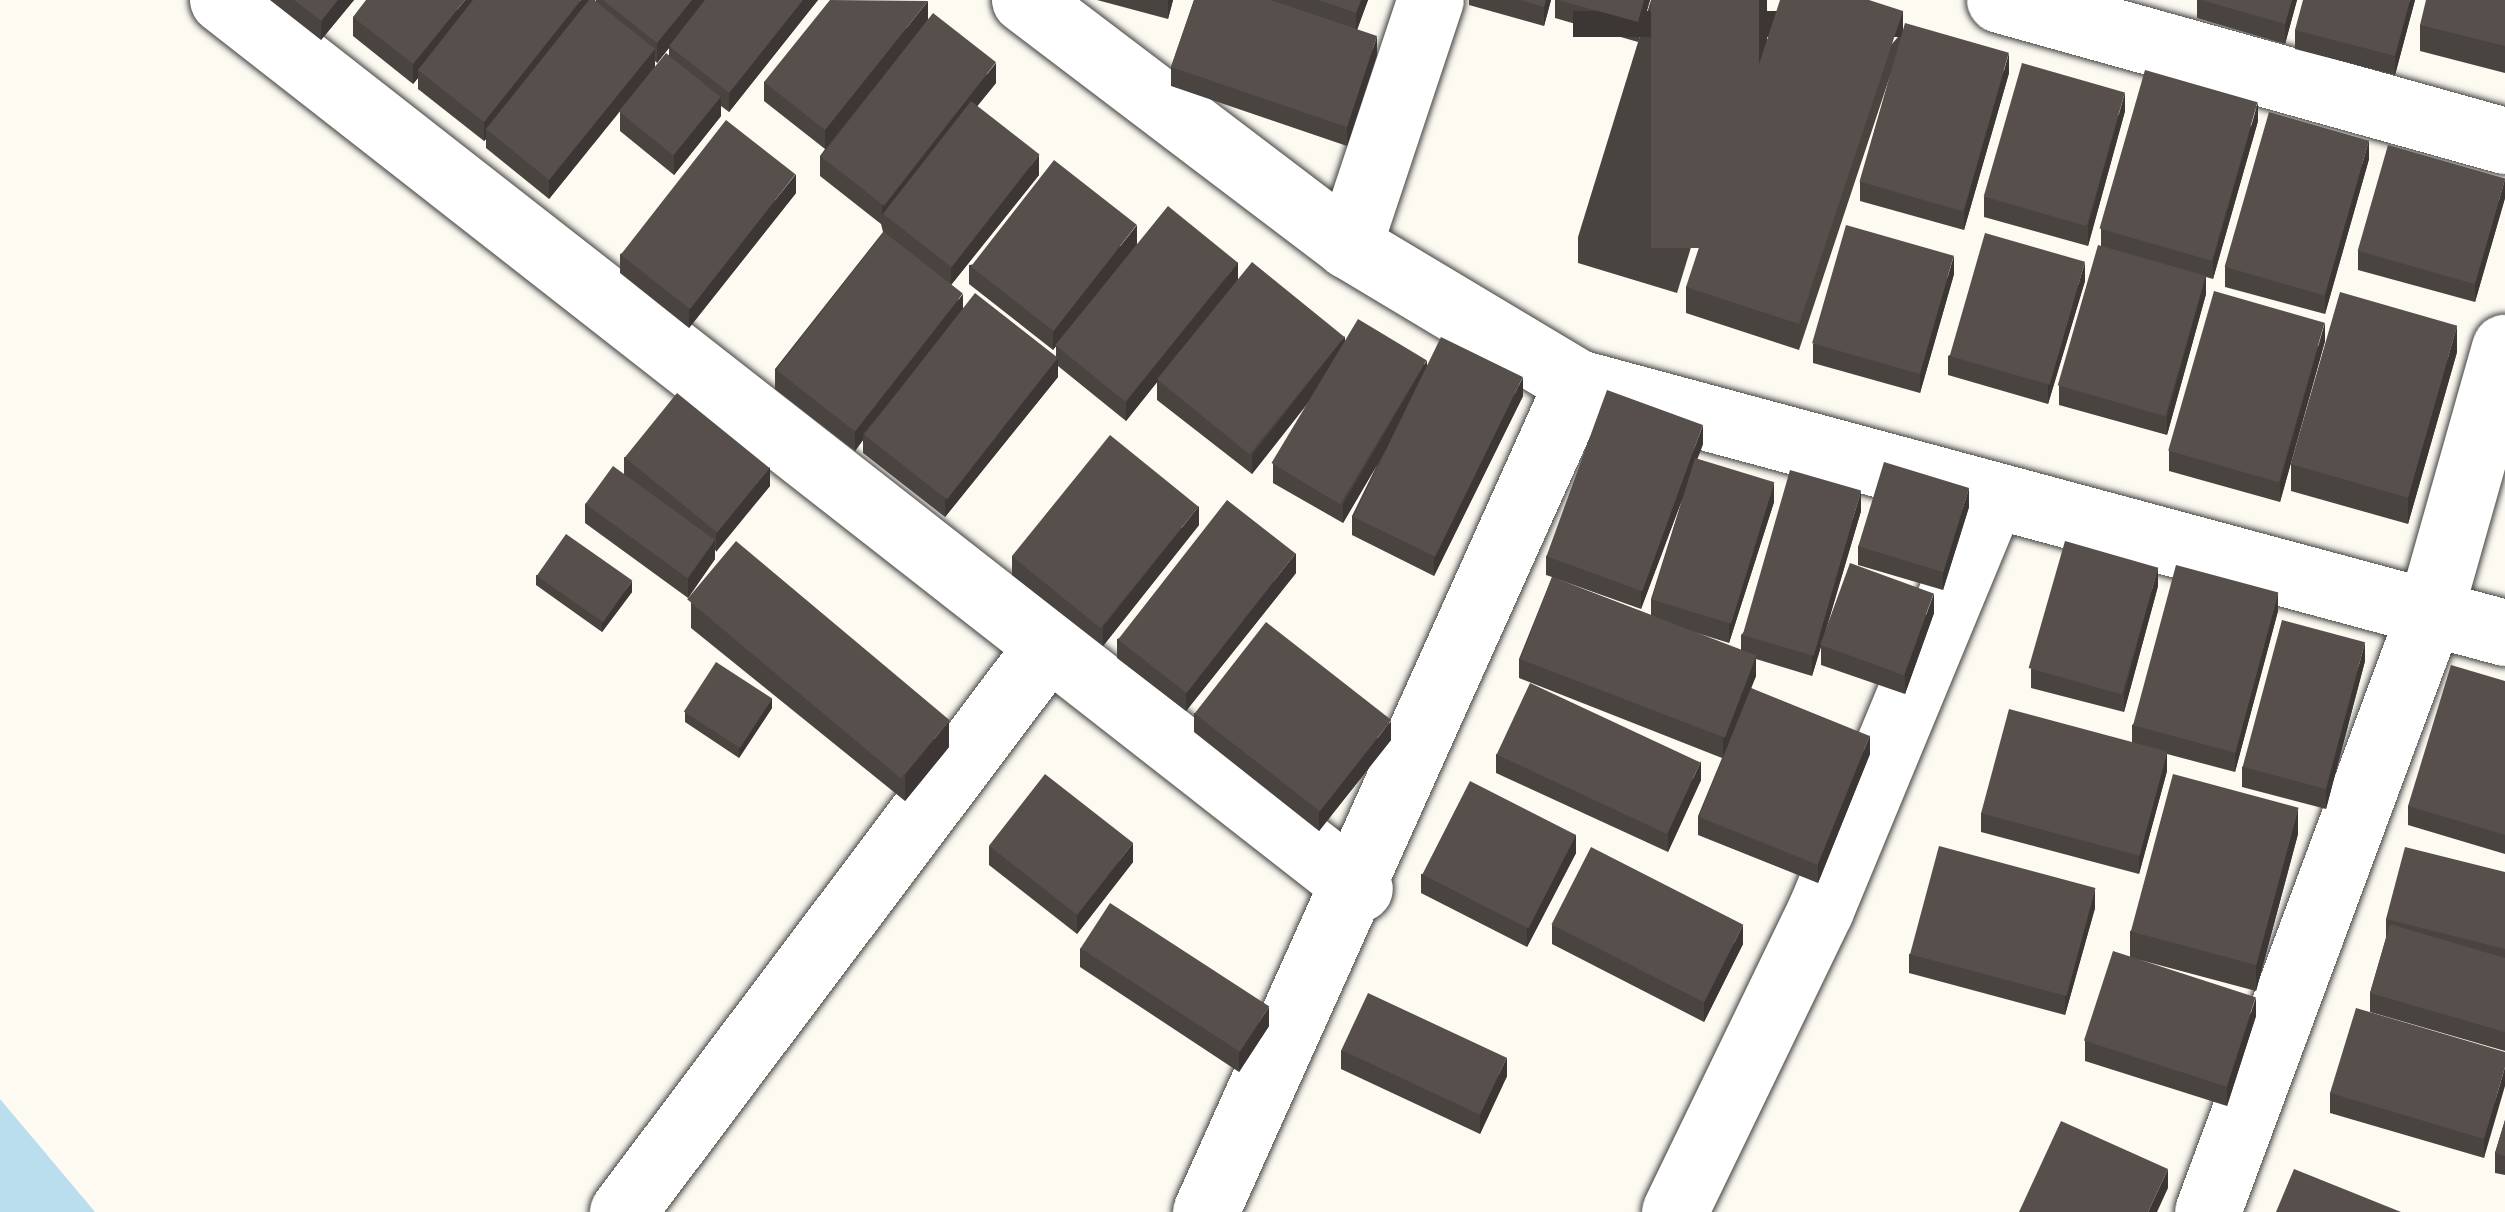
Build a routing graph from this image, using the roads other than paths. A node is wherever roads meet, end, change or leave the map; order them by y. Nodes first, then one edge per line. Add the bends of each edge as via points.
1 (224, 0) edge
2 (1025, 0) edge
3 (1431, 0) edge
4 (2000, 0) edge
5 (2505, 141) edge
6 (1349, 245) junction
7 (2505, 348) edge
8 (1578, 383) junction
9 (1992, 498) junction
10 (2428, 620) junction
11 (2505, 633) edge
12 (1045, 651) junction
13 (1360, 889) junction
14 (623, 1212) edge
15 (1206, 1212) edge
16 (1676, 1212) edge
17 (2208, 1212) edge

1 - 12 street
2 - 6 street
3 - 6 street
4 - 5 street
6 - 8 street
7 - 10 street
8 - 9 street
8 - 13 street
9 - 10 street
9 - 16 street via 1821,910
10 - 11 street
10 - 17 street
12 - 13 street
12 - 14 street
13 - 15 street

